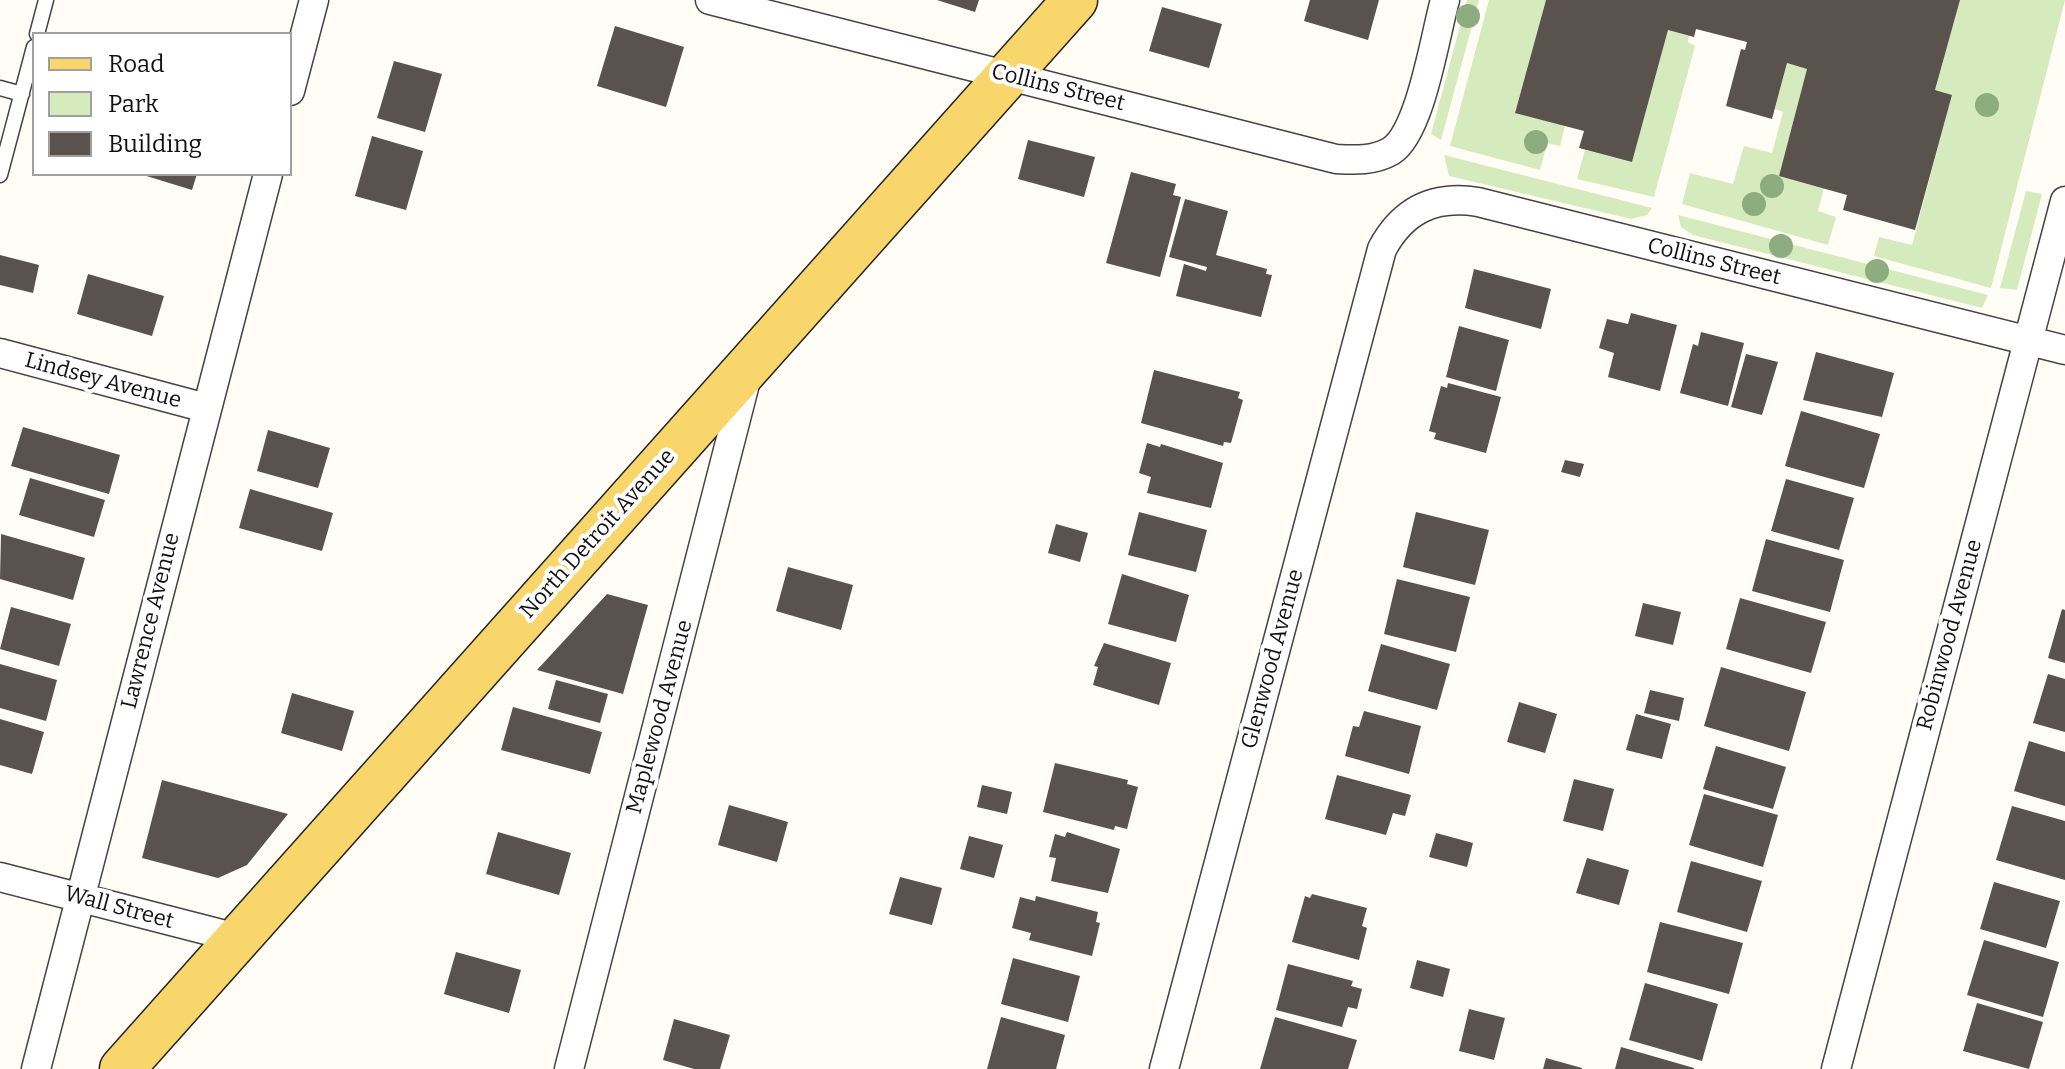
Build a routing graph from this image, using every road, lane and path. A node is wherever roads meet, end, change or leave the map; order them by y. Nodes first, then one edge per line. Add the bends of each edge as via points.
1 (46, 0) edge
2 (314, 0) edge
3 (710, 0) edge
4 (1075, 0) edge
5 (1445, 0) edge
6 (779, 8) edge
7 (38, 32) edge
8 (32, 55) edge
9 (1007, 75) junction
10 (292, 83) edge
11 (0, 88) edge
12 (22, 94) junction
13 (0, 175) edge
14 (267, 176) edge
15 (2065, 201) edge
16 (1382, 249) joint
17 (2028, 340) junction
18 (2065, 350) edge
19 (0, 353) edge
20 (750, 364) junction
21 (206, 408) junction
22 (0, 877) edge
23 (80, 898) junction
24 (237, 938) junction
25 (36, 1069) edge
26 (122, 1069) edge
27 (569, 1069) edge
28 (1164, 1069) edge
29 (1836, 1069) edge

1 - 7 lane
2 - 10 street
3 - 6 street, Collins Street
4 - 9 main road, North Detroit Avenue
5 - 9 street, Collins Street via 1412,121 1403,140 1375,158 1336,159
6 - 9 street, Collins Street
8 - 12 lane
9 - 20 main road, North Detroit Avenue
11 - 12 lane
12 - 13 lane
14 - 21 street, Lawrence Avenue
15 - 17 street, Robinwood Avenue
16 - 17 street, Collins Street via 1415,210 1437,200 1463,199
16 - 28 street, Glenwood Avenue
17 - 18 street, Collins Street
17 - 29 street, Robinwood Avenue
19 - 21 street, Lindsey Avenue
20 - 24 main road, North Detroit Avenue
20 - 27 street, Maplewood Avenue
21 - 23 street, Lawrence Avenue
22 - 23 street, Wall Street
23 - 24 street, Wall Street
23 - 25 street, Lawrence Avenue
24 - 26 main road, North Detroit Avenue

